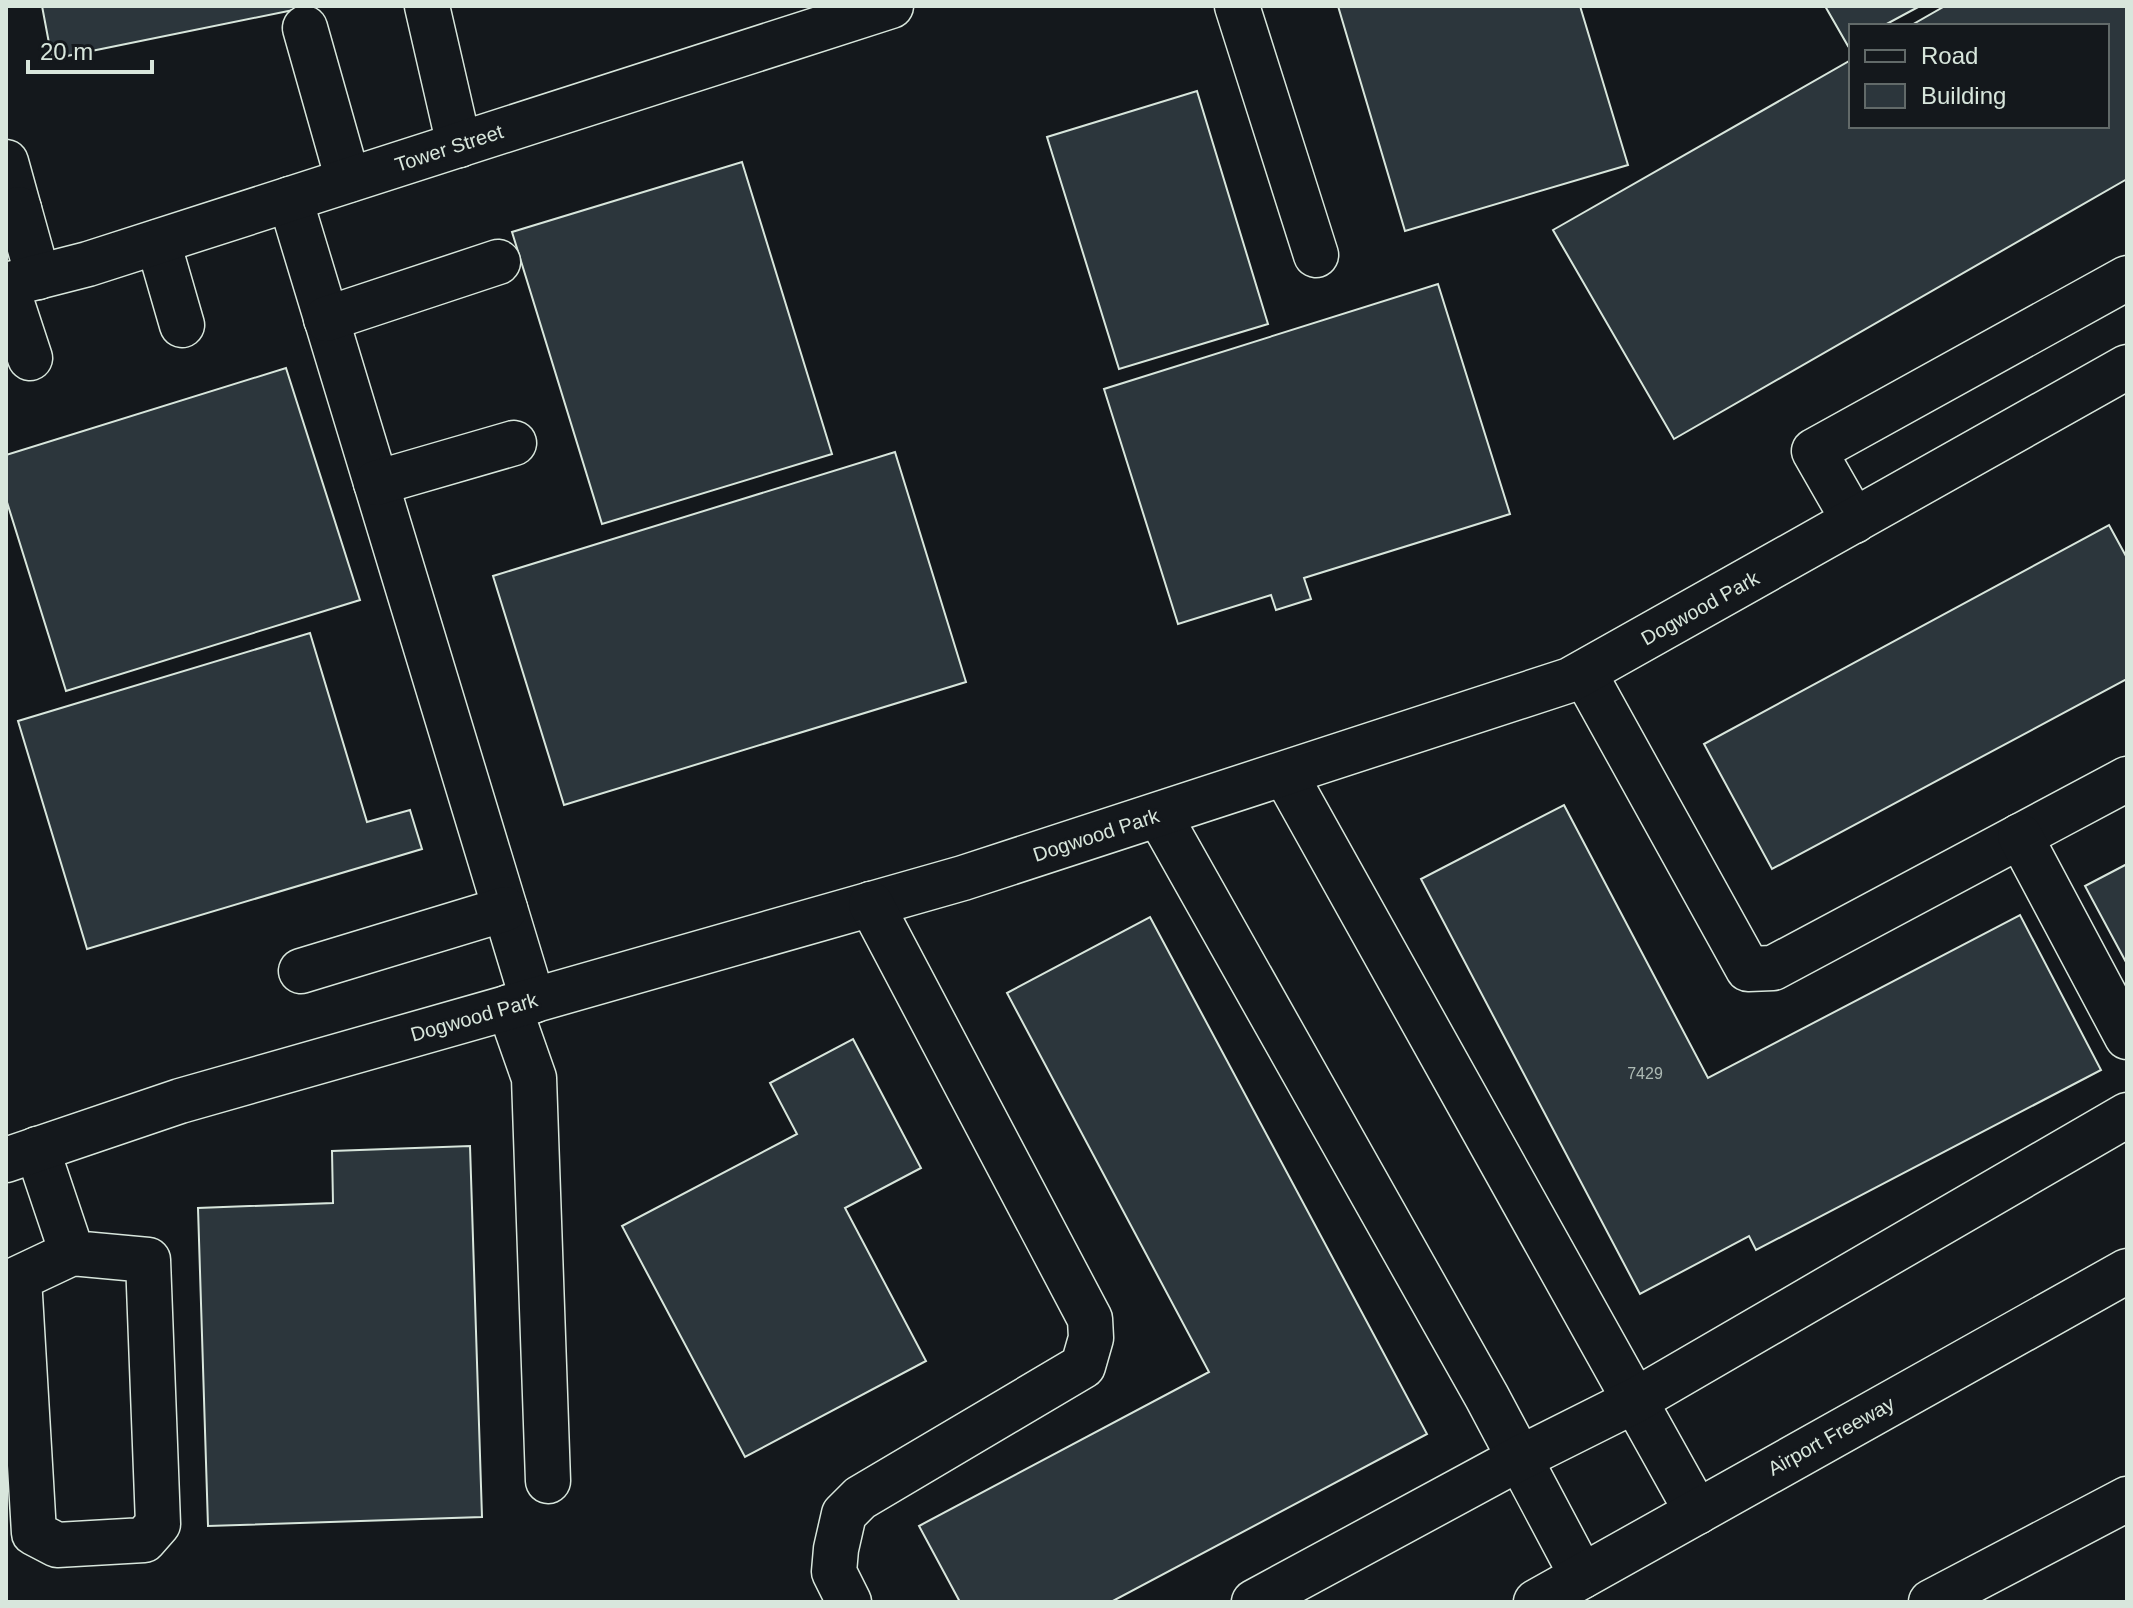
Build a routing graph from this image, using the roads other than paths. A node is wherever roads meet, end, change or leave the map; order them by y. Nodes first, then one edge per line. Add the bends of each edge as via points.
1 (427, 6) edge
2 (891, 6) edge
3 (1237, 6) edge
4 (305, 28) dead end
5 (459, 145) junction
6 (6, 162) edge
7 (348, 180) junction
8 (290, 199) junction
9 (13, 210) edge
10 (158, 242) junction
11 (1316, 255) dead end
12 (498, 262) dead end
13 (2127, 278) edge
14 (22, 281) edge
15 (326, 319) junction
16 (182, 325) dead end
17 (30, 358) dead end
18 (2121, 384) edge
19 (514, 443) dead end
20 (376, 483) junction
21 (1854, 521) junction
22 (1584, 673) junction
23 (1285, 774) junction
24 (2127, 779) edge
25 (1159, 815) junction
26 (2020, 836) junction
27 (871, 904) junction
28 (505, 909) junction
29 (301, 971) dead end
30 (521, 1004) junction
31 (2127, 1037) edge
32 (2127, 1115) edge
33 (22, 1155) edge
34 (72, 1253) junction
35 (2127, 1271) edge
36 (1636, 1400) junction
37 (1520, 1458) junction
38 (548, 1481) dead end
39 (2127, 1499) edge
40 (1697, 1512) junction
41 (1582, 1576) junction
42 (849, 1602) edge
43 (1254, 1602) edge
44 (1536, 1602) edge
45 (1931, 1602) edge

1 - 5 main road
2 - 5 main road, Tower Street
3 - 11 main road
4 - 7 main road
5 - 7 main road, Tower Street
6 - 9 main road
7 - 8 main road, Tower Street
8 - 10 main road, Tower Street
8 - 15 main road
9 - 14 main road
10 - 14 main road, Tower Street
10 - 16 main road
12 - 15 main road
13 - 21 main road via 1814,451
14 - 17 main road
15 - 20 main road
18 - 21 main road, Dogwood Park
19 - 20 main road
20 - 28 main road
21 - 22 main road, Dogwood Park
22 - 23 main road, Dogwood Park
22 - 26 main road via 1748,969 1773,968
23 - 25 main road, Dogwood Park
23 - 36 main road
24 - 26 main road
25 - 27 main road, Dogwood Park
25 - 37 main road
26 - 31 main road
27 - 30 main road, Dogwood Park
27 - 42 main road via 1090,1319 1091,1338 1083,1366 860,1498 844,1514 834,1572
28 - 29 main road
28 - 30 main road
30 - 33 main road, Dogwood Park via 180,1101
30 - 38 main road via 534,1078
32 - 36 main road
33 - 34 main road
34 - 34 main road via 148,1260 158,1524 144,1540 57,1545 34,1533 19,1278
35 - 40 main road, Airport Freeway
36 - 37 main road
36 - 40 main road
37 - 41 main road
37 - 43 main road
39 - 45 main road
40 - 41 main road, Airport Freeway
41 - 44 main road, Airport Freeway

